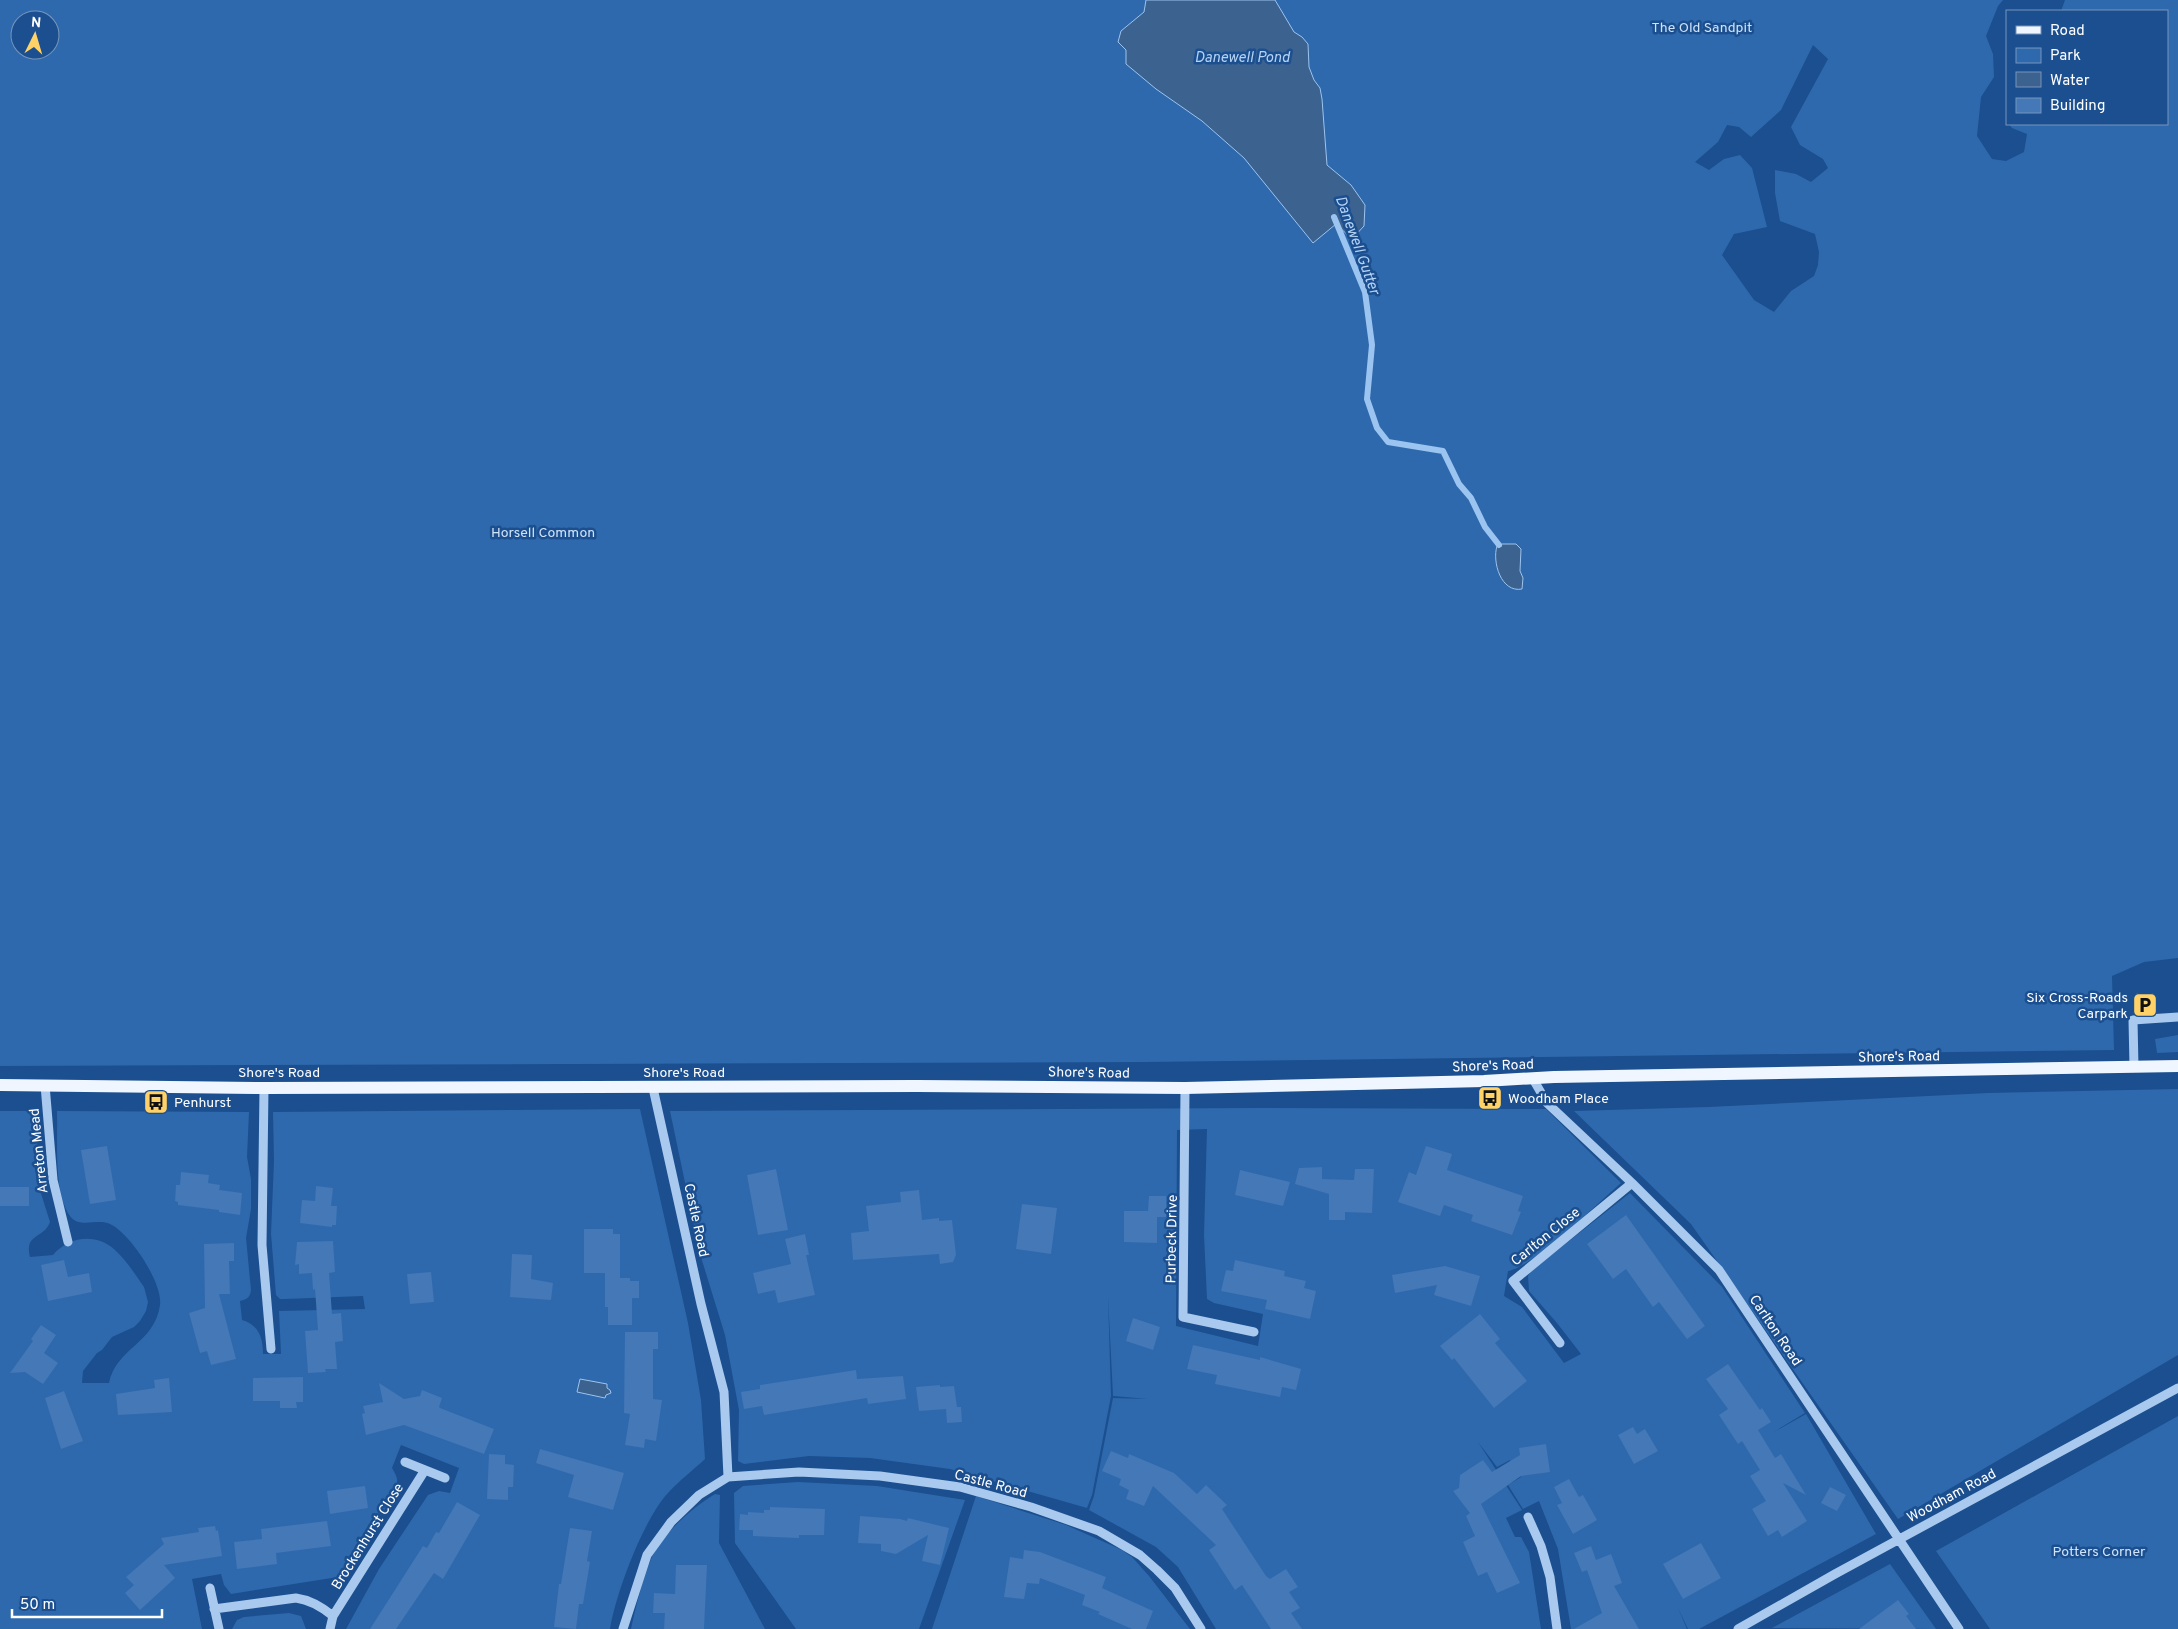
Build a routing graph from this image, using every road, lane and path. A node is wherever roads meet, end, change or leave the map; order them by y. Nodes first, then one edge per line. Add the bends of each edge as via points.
1 (2178, 1017) edge
2 (2178, 1066) edge
3 (2134, 1067) junction
4 (1533, 1079) junction
5 (0, 1085) edge
6 (45, 1085) junction
7 (264, 1088) junction
8 (653, 1088) junction
9 (1186, 1088) junction
10 (1632, 1183) junction
11 (68, 1242) dead end
12 (1254, 1332) dead end
13 (1560, 1343) dead end
14 (270, 1349) dead end
15 (2178, 1388) edge
16 (404, 1462) dead end
17 (425, 1470) junction
18 (728, 1477) junction
19 (445, 1478) dead end
20 (1528, 1517) dead end
21 (1898, 1539) junction
22 (210, 1588) dead end
23 (214, 1609) junction
24 (333, 1616) junction
25 (219, 1629) edge
26 (330, 1629) edge
27 (624, 1629) edge
28 (1201, 1629) edge
29 (1557, 1629) edge
30 (1738, 1629) edge
31 (1959, 1629) edge

1 - 3 street via 2133,1020
2 - 3 main road, Shore's Road
3 - 4 main road, Shore's Road
4 - 9 main road, Shore's Road
4 - 10 street, Carlton Road via 1547,1103
5 - 6 main road, Shore's Road
6 - 7 main road, Shore's Road
6 - 11 street, Arreton Mead via 53,1180
7 - 8 main road, Shore's Road
7 - 14 street via 262,1245
8 - 9 main road, Shore's Road
8 - 18 street, Castle Road via 724,1392
9 - 12 street, Purbeck Drive via 1183,1317
10 - 13 street, Carlton Close via 1513,1281
10 - 21 street, Carlton Road via 1719,1270
15 - 21 street, Woodham Road
16 - 17 street
17 - 19 street
17 - 24 street, Brockenhurst Close
18 - 27 street, Castle Road via 699,1495 671,1522 647,1555
18 - 28 street, Castle Road via 800,1472 880,1476 960,1487 1031,1507 1099,1531 1140,1555 1175,1588
20 - 29 street via 1550,1577
21 - 30 street, Woodham Road
21 - 31 street, Carlton Road
22 - 23 street
23 - 24 street via 296,1598 312,1602
23 - 25 street
24 - 26 street, Brockenhurst Close

